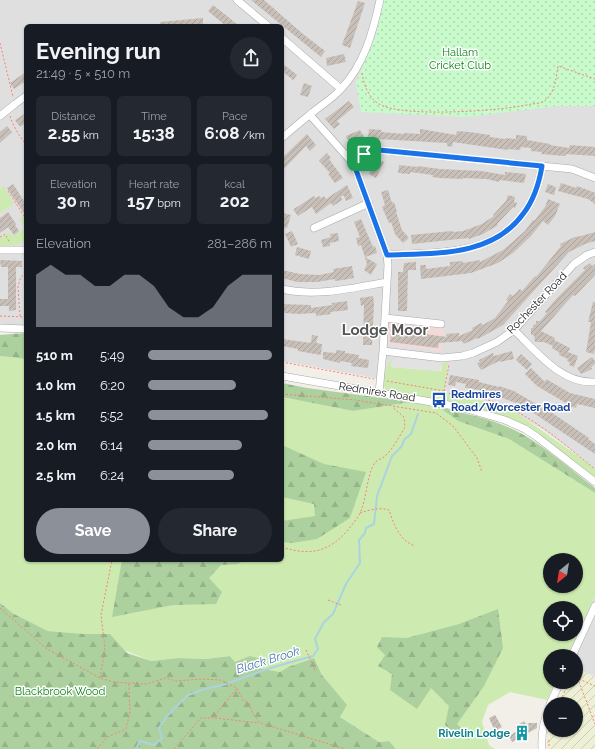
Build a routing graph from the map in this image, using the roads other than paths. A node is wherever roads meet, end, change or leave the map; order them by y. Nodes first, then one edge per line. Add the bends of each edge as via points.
1 (237, 0) edge
2 (380, 0) edge
3 (260, 23) edge
4 (284, 40) edge
5 (341, 89) junction
6 (24, 98) edge
7 (310, 115) junction
8 (0, 116) edge
9 (284, 136) edge
10 (352, 161) junction
11 (542, 166) junction
12 (595, 178) edge
13 (369, 203) junction
14 (314, 228) dead end
15 (0, 250) edge
16 (24, 251) edge
17 (595, 252) edge
18 (387, 255) junction
19 (387, 282) junction
20 (284, 289) edge
21 (385, 318) junction
22 (441, 324) dead end
23 (0, 328) edge
24 (24, 328) edge
25 (514, 330) junction
26 (383, 351) junction
27 (284, 376) edge
28 (595, 382) edge
29 (379, 393) junction
30 (595, 482) edge
31 (595, 606) edge
32 (593, 617) edge
33 (576, 649) edge
34 (543, 727) edge
35 (542, 749) edge

1 - 3 street
2 - 5 street via 360,63
4 - 5 street
5 - 7 street
6 - 8 street
7 - 9 street
7 - 10 street
10 - 11 street via 370,151 379,150
10 - 13 street
11 - 12 street via 572,169
11 - 18 street via 535,194 526,210 517,223 496,239 470,249 451,252
13 - 14 street
13 - 18 street
15 - 16 street
17 - 25 street, Rochester Road via 574,264
18 - 19 street
19 - 20 street via 320,292
19 - 21 street
21 - 22 street
21 - 26 street
23 - 24 street
25 - 26 street, Rochester Road via 473,354 451,358
25 - 28 street via 560,373 582,382
26 - 29 street
27 - 29 street, Redmires Road
29 - 30 street, Redmires Road via 460,407 505,420 537,437
31 - 32 street
32 - 33 street
34 - 35 street

